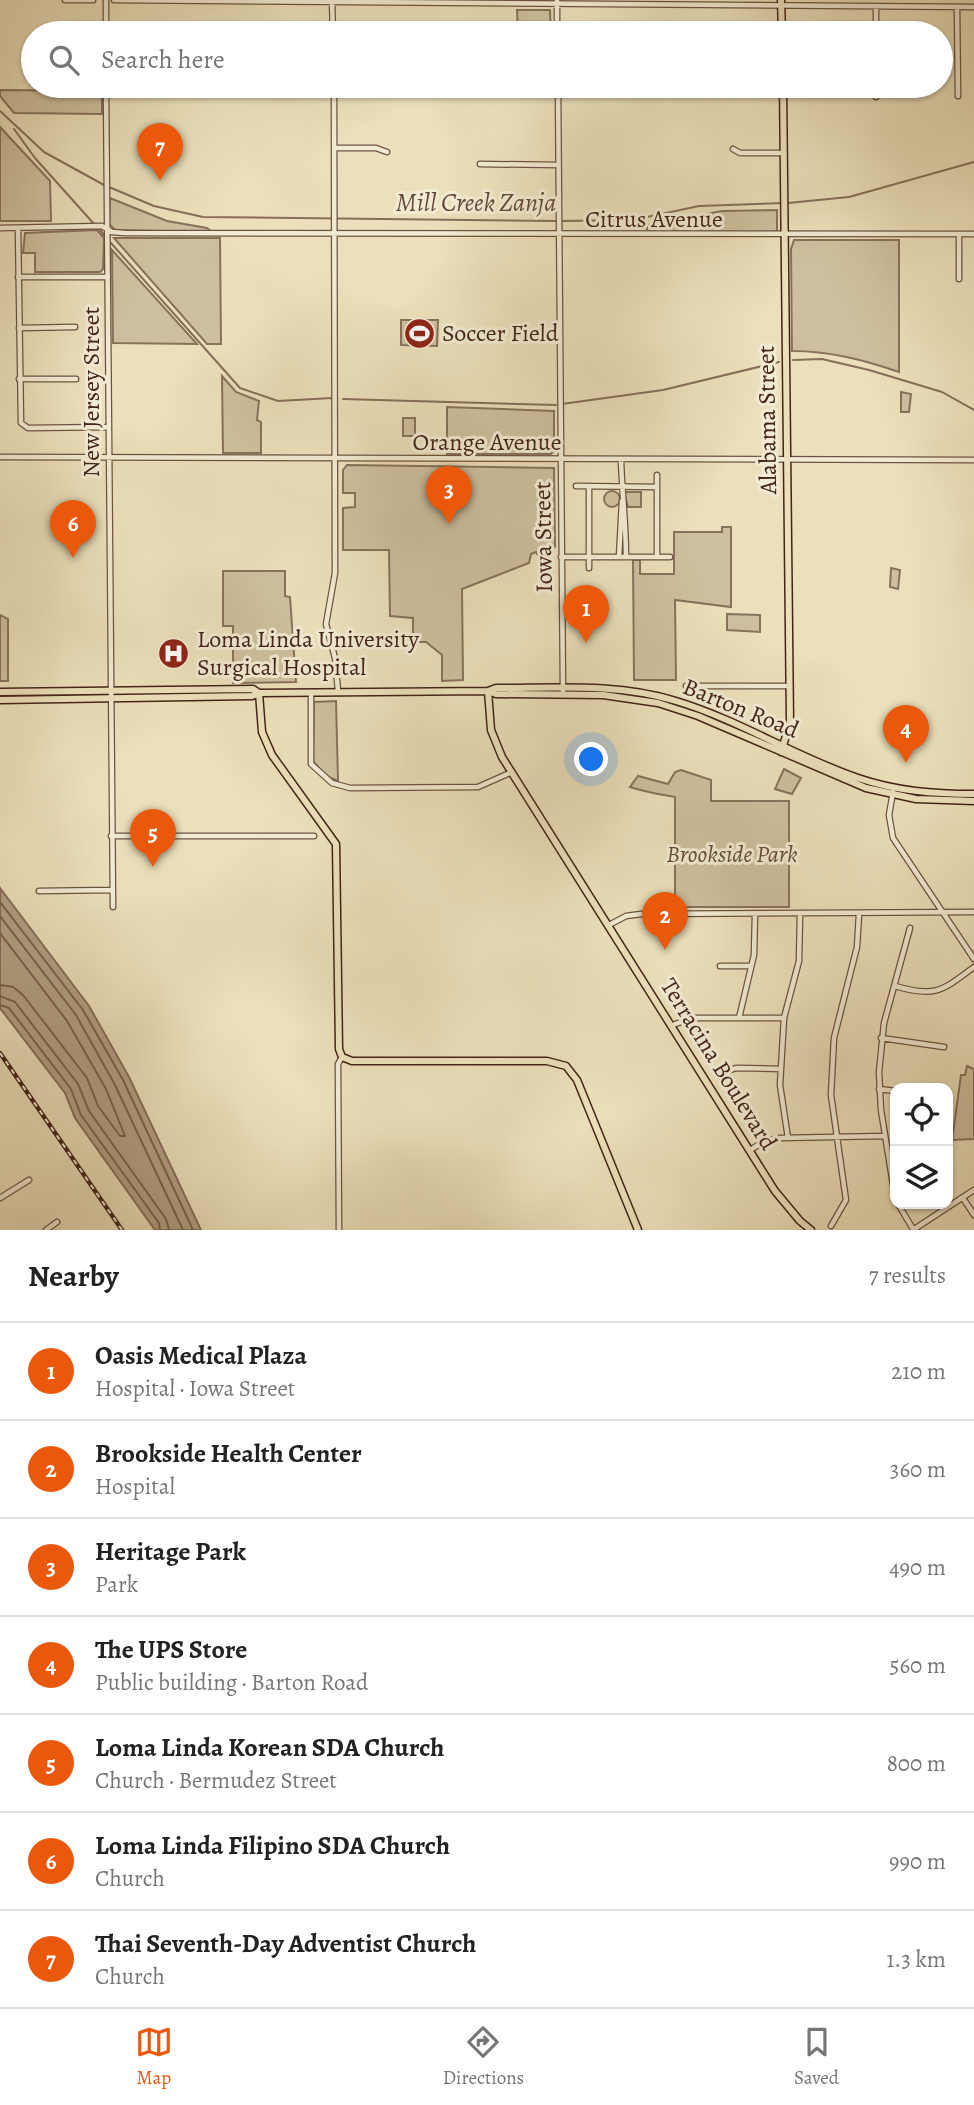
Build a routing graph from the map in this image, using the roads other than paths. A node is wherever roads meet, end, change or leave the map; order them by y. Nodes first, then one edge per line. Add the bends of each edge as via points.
1 (65, 0) edge
2 (93, 0) edge
3 (106, 0) edge
4 (114, 0) edge
5 (332, 1) edge
6 (557, 2) edge
7 (781, 3) edge
8 (876, 7) junction
9 (957, 7) junction
10 (974, 7) edge
11 (106, 21) edge
12 (333, 21) edge
13 (557, 21) edge
14 (782, 21) edge
15 (876, 21) edge
16 (958, 96) dead end
17 (106, 98) edge
18 (334, 98) edge
19 (558, 98) edge
20 (783, 98) edge
21 (334, 148) junction
22 (733, 149) dead end
23 (387, 152) dead end
24 (784, 153) junction
25 (480, 164) dead end
26 (558, 165) junction
27 (0, 228) edge
28 (18, 228) junction
29 (107, 230) junction
30 (558, 233) junction
31 (333, 234) junction
32 (958, 234) junction
33 (974, 234) edge
34 (784, 235) junction
35 (108, 277) junction
36 (18, 278) junction
37 (959, 279) dead end
38 (75, 327) dead end
39 (19, 328) junction
40 (19, 379) junction
41 (76, 379) dead end
42 (109, 427) junction
43 (0, 457) edge
44 (109, 458) junction
45 (335, 459) junction
46 (560, 460) junction
47 (621, 460) junction
48 (786, 460) junction
49 (974, 460) edge
50 (657, 475) dead end
51 (576, 486) dead end
52 (589, 486) junction
53 (621, 486) junction
54 (657, 487) junction
55 (561, 557) junction
56 (589, 557) junction
57 (623, 557) junction
58 (657, 557) junction
59 (670, 557) dead end
60 (589, 568) dead end
61 (685, 686) dead end
62 (789, 686) junction
63 (338, 691) junction
64 (488, 691) junction
65 (563, 691) junction
66 (0, 692) edge
67 (311, 692) junction
68 (258, 693) junction
69 (110, 694) junction
70 (0, 700) edge
71 (782, 749) junction
72 (512, 772) junction
73 (893, 791) junction
74 (974, 794) edge
75 (974, 801) edge
76 (111, 836) junction
77 (314, 836) dead end
78 (112, 890) junction
79 (39, 891) dead end
80 (113, 907) dead end
81 (974, 912) edge
82 (755, 914) junction
83 (800, 914) junction
84 (859, 914) junction
85 (943, 914) junction
86 (609, 925) junction
87 (910, 928) dead end
88 (974, 959) edge
89 (720, 966) dead end
90 (751, 967) junction
91 (974, 967) edge
92 (895, 986) junction
93 (739, 1018) junction
94 (784, 1018) junction
95 (673, 1026) junction
96 (881, 1038) junction
97 (944, 1046) dead end
98 (342, 1057) junction
99 (781, 1069) junction
100 (719, 1074) dead end
101 (879, 1088) junction
102 (890, 1090) edge
103 (885, 1136) junction
104 (788, 1138) junction
105 (838, 1138) junction
106 (750, 1150) junction
107 (890, 1160) edge
108 (29, 1180) dead end
109 (974, 1190) edge
110 (0, 1198) edge
111 (963, 1198) junction
112 (901, 1209) edge
113 (974, 1214) edge
114 (57, 1222) dead end
115 (831, 1226) dead end
116 (46, 1230) edge
117 (339, 1230) edge
118 (638, 1230) edge
119 (811, 1230) edge
120 (913, 1230) edge

1 - 2 street
3 - 11 street
4 - 5 street
5 - 6 street
5 - 12 street
6 - 7 street
6 - 13 street
7 - 8 street
7 - 14 main road
8 - 9 street
8 - 15 street
9 - 10 street
9 - 16 street
17 - 29 street, New Jersey Street
18 - 21 street
19 - 26 street, Iowa Street
20 - 24 main road, Alabama Street
21 - 23 street
21 - 31 street
22 - 24 street
24 - 34 main road, Alabama Street
25 - 26 street
26 - 30 street, Iowa Street
27 - 28 street, Citrus Avenue
28 - 29 street, Citrus Avenue via 102,226
28 - 36 street
29 - 31 street, Citrus Avenue
29 - 35 street, New Jersey Street
30 - 31 street, Citrus Avenue
30 - 34 street, Citrus Avenue
30 - 46 street, Iowa Street
31 - 45 street
32 - 33 street, Citrus Avenue
32 - 34 street, Citrus Avenue
32 - 37 street
34 - 48 main road, Alabama Street
35 - 36 street
35 - 42 street, New Jersey Street
36 - 39 street
38 - 39 street
39 - 40 street
40 - 41 street
40 - 42 street via 22,425
42 - 44 street, New Jersey Street
43 - 44 street, Orange Avenue
44 - 45 street, Orange Avenue
44 - 69 street, New Jersey Street
45 - 46 street, Orange Avenue
45 - 63 street via 335,573 326,624
46 - 47 street, Orange Avenue
46 - 55 street, Iowa Street
47 - 48 street, Orange Avenue
47 - 53 street
48 - 49 street, Orange Avenue
48 - 62 main road, Alabama Street
50 - 54 street
51 - 52 street
52 - 53 street
52 - 56 street
53 - 54 street
53 - 57 street
54 - 58 street
55 - 56 street
55 - 65 street, Iowa Street
56 - 57 street
56 - 60 street
57 - 58 street
58 - 59 street
61 - 62 street
62 - 71 main road, Alabama Street via 790,725
63 - 64 main road, Barton Road
63 - 67 main road, Barton Road
64 - 65 main road, Barton Road
64 - 72 main road, Terracina Boulevard via 491,730
65 - 71 main road, Barton Road via 642,696
66 - 69 main road, Barton Road
67 - 68 main road, Barton Road
67 - 72 street via 311,764 340,786 478,787
68 - 69 main road, Barton Road via 253,689
68 - 98 main road via 261,726 272,755 336,844
69 - 70 main road, Barton Road
69 - 76 street, New Jersey Street
71 - 73 main road, Barton Road via 843,780
72 - 86 main road, Terracina Boulevard
73 - 74 main road, Barton Road
73 - 75 main road, Barton Road via 932,801
73 - 85 street via 889,823 893,838
76 - 77 street
76 - 78 street, New Jersey Street
78 - 79 street
78 - 80 street, New Jersey Street
81 - 85 street
82 - 83 street
82 - 86 street via 636,914
82 - 90 street
83 - 84 street
83 - 94 street via 799,961
84 - 85 street
84 - 105 street via 857,947 834,1038 831,1091
85 - 88 street
86 - 95 main road, Terracina Boulevard
87 - 92 street
89 - 90 street
90 - 93 street
91 - 92 street via 940,991 922,993
92 - 96 street
93 - 94 street
93 - 95 street via 691,1018
94 - 99 street
95 - 106 main road, Terracina Boulevard
96 - 97 street
96 - 101 street
98 - 117 street via 338,1063
98 - 118 main road via 352,1061 547,1061 566,1066 577,1080
99 - 100 street via 736,1068
99 - 104 street
101 - 102 street
101 - 103 street
103 - 105 street
103 - 107 street
104 - 105 street
104 - 106 street via 771,1139
105 - 115 street via 846,1200
106 - 119 main road, Terracina Boulevard via 775,1191
108 - 110 street
109 - 111 street
111 - 113 street
111 - 120 street
112 - 120 street
114 - 116 street

